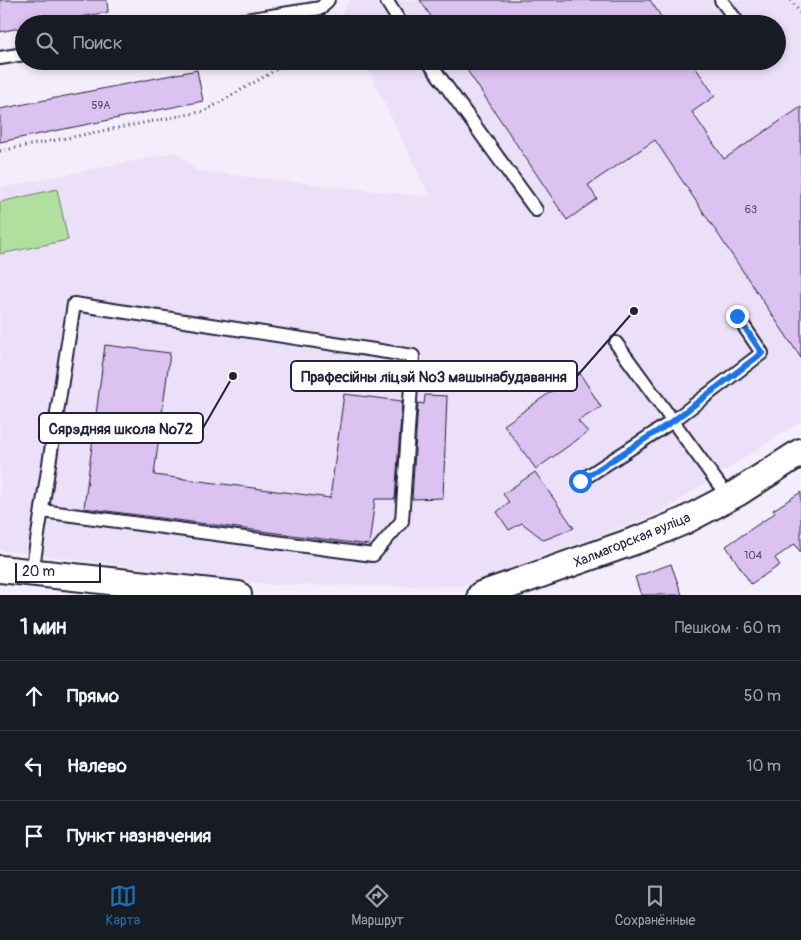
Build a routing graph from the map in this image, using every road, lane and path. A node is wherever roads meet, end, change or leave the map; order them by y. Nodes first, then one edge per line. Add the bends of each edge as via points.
1 (328, 0) edge
2 (386, 0) edge
3 (722, 0) edge
4 (791, 0) edge
5 (801, 14) edge
6 (278, 15) edge
7 (395, 15) edge
8 (732, 15) edge
9 (15, 56) edge
10 (0, 58) edge
11 (275, 70) edge
12 (435, 70) edge
13 (0, 151) edge
14 (536, 210) dead end
15 (737, 316) dead end
16 (616, 343) dead end
17 (673, 421) junction
18 (801, 452) edge
19 (580, 481) dead end
20 (728, 497) junction
21 (42, 511) junction
22 (0, 569) edge
23 (32, 572) junction
24 (238, 595) edge
25 (481, 595) edge

1 - 6 lane via 322,8
2 - 7 lane
3 - 8 lane
4 - 5 path
9 - 10 lane
11 - 13 path via 204,111
12 - 14 lane
15 - 17 lane via 762,353
16 - 17 lane
17 - 19 lane
17 - 20 lane
18 - 20 street, Халмагорская вуліца
20 - 25 street, Халмагорская вуліца via 646,537
21 - 21 lane via 373,555 402,521 413,356 74,304
21 - 23 lane
22 - 23 street
23 - 24 street

